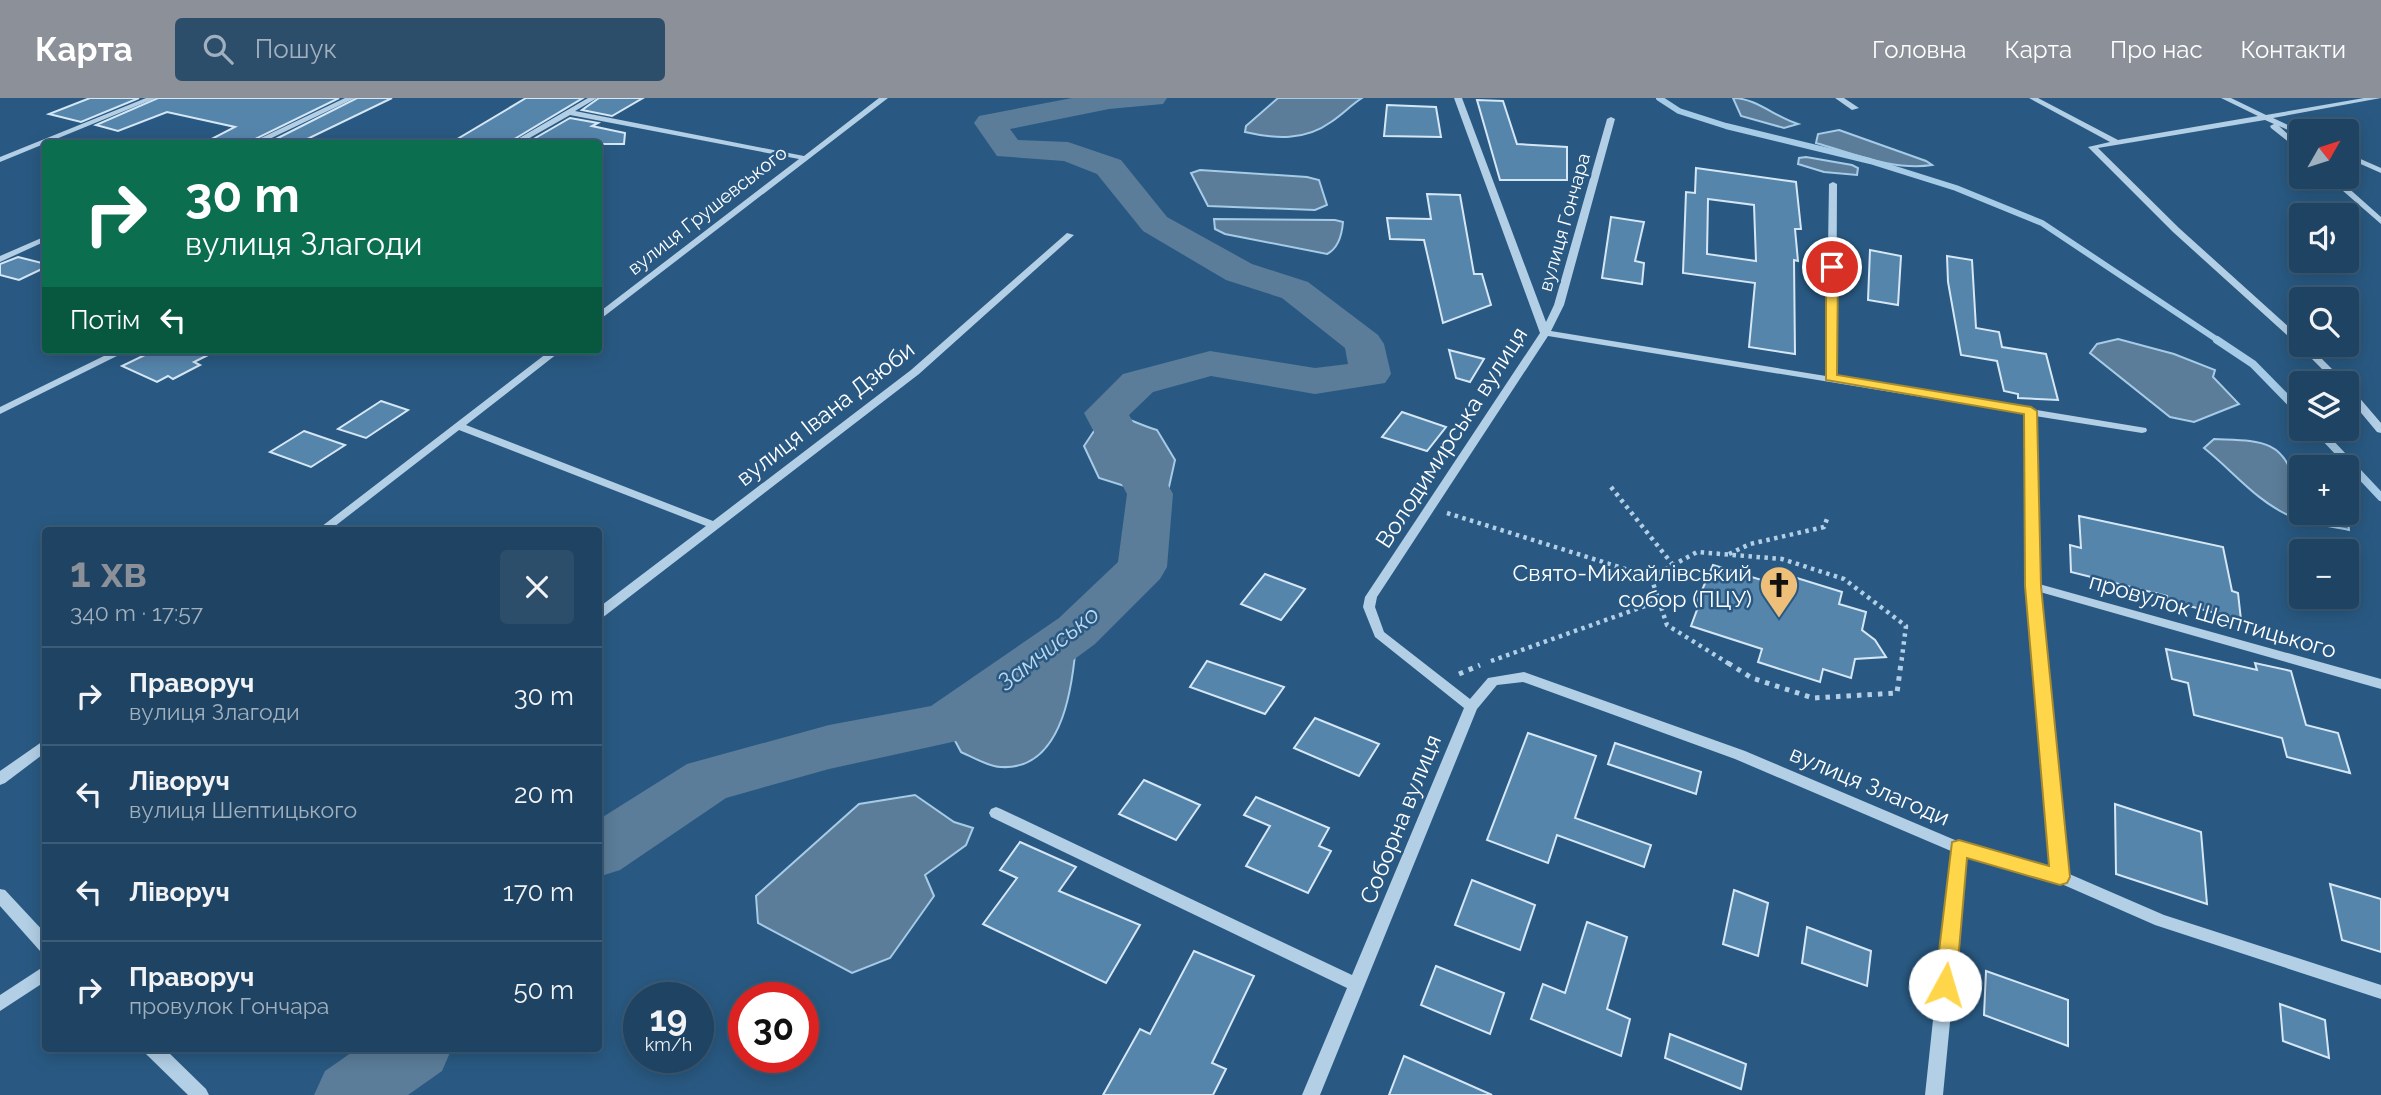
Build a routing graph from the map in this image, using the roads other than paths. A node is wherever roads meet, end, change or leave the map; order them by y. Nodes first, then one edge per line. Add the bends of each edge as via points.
1 (152, 98) edge
2 (351, 98) edge
3 (593, 98) edge
4 (884, 98) edge
5 (1458, 98) edge
6 (1839, 98) edge
7 (2033, 98) edge
8 (2225, 98) edge
9 (2377, 98) edge
10 (1855, 108) dead end
11 (568, 112) junction
12 (2264, 116) junction
13 (1611, 119) dead end
14 (2289, 128) edge
15 (2289, 139) edge
16 (49, 140) edge
17 (261, 140) edge
18 (520, 140) edge
19 (42, 143) edge
20 (2119, 143) junction
21 (806, 158) junction
22 (0, 160) edge
23 (2359, 161) edge
24 (2381, 171) edge
25 (1833, 184) dead end
26 (2345, 189) edge
27 (2381, 221) edge
28 (1070, 235) dead end
29 (42, 240) edge
30 (0, 259) edge
31 (602, 315) edge
32 (2289, 332) edge
33 (1545, 333) junction
34 (116, 354) edge
35 (552, 354) edge
36 (2315, 357) edge
37 (2329, 371) edge
38 (1831, 378) junction
39 (2359, 404) edge
40 (0, 411) edge
41 (2031, 411) junction
42 (458, 426) junction
43 (2142, 430) dead end
44 (2381, 430) edge
45 (713, 525) junction
46 (327, 527) edge
47 (2033, 586) junction
48 (602, 612) edge
49 (2381, 684) edge
50 (1471, 707) junction
51 (42, 747) edge
52 (0, 779) edge
53 (996, 813) dead end
54 (1959, 848) junction
55 (2060, 877) junction
56 (0, 895) edge
57 (42, 942) edge
58 (42, 975) edge
59 (1357, 985) junction
60 (2381, 992) edge
61 (0, 1004) edge
62 (156, 1052) edge
63 (201, 1095) edge
64 (1311, 1095) edge
65 (1934, 1095) edge

1 - 16 street
2 - 17 street
3 - 11 street
4 - 21 street, вулиця Грушевського
5 - 33 street, Володимирська вулиця
6 - 10 street
7 - 20 street
8 - 12 street
9 - 12 street
11 - 18 street
11 - 21 street, вулиця Грушевського
12 - 14 street
12 - 15 street
12 - 20 street
13 - 33 street, вулиця Гончара via 1559,305
19 - 22 street
20 - 32 street via 2092,147
21 - 31 street, вулиця Грушевського
23 - 24 street
25 - 38 street
26 - 27 street
28 - 45 street, вулиця Івана Дзюби via 915,372
29 - 30 street
33 - 38 street
33 - 50 street, Володимирська вулиця via 1368,607 1378,634
34 - 40 street
35 - 42 street
36 - 37 street
38 - 41 street
39 - 44 street
41 - 43 street
41 - 47 street
42 - 45 street
42 - 46 street
45 - 48 street, вулиця Івана Дзюби
47 - 49 street, провулок Шептицького
47 - 55 street
50 - 54 street, вулиця Злагоди via 1493,681 1524,677 1740,755
50 - 59 street, Соборна вулиця
51 - 52 street
53 - 59 street
54 - 55 street, вулиця Злагоди
54 - 65 street
55 - 60 street, вулиця Злагоди via 2160,920
56 - 57 street
58 - 61 street
59 - 64 street, Соборна вулиця
62 - 63 street

